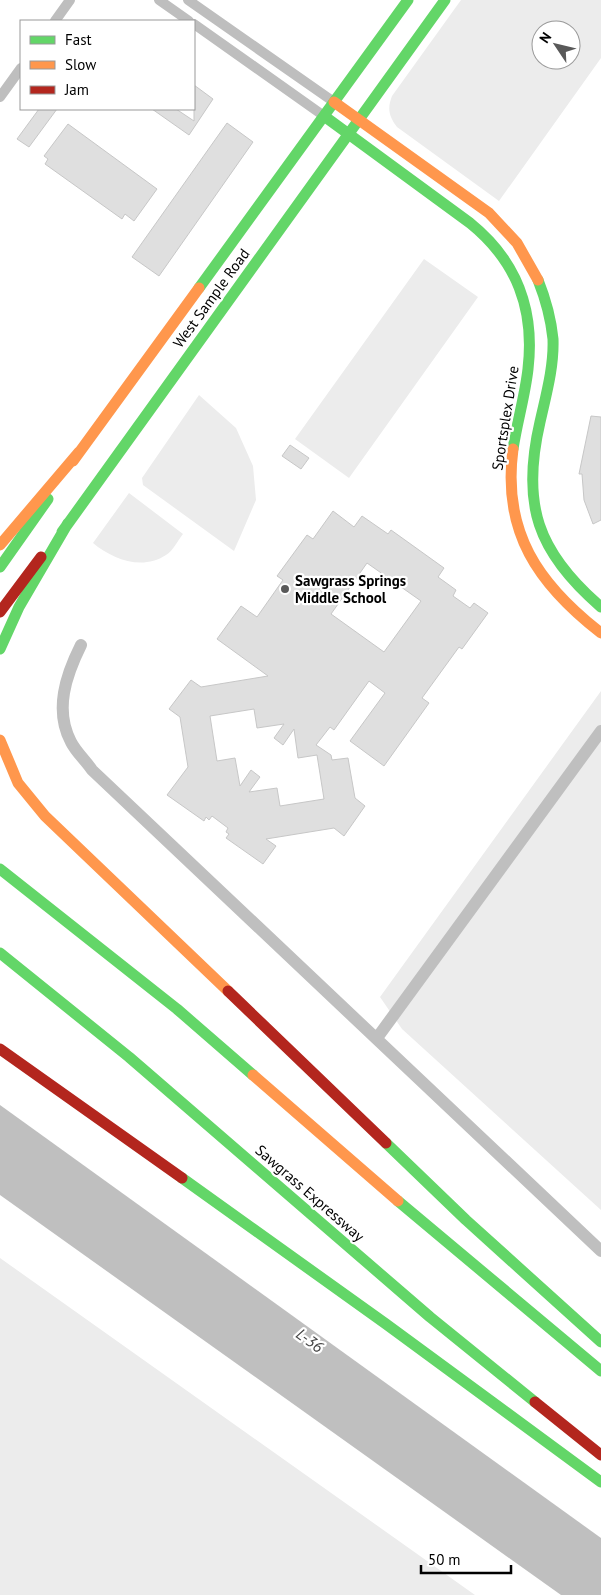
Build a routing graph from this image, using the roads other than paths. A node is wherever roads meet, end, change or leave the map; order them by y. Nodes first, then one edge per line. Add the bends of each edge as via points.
1 (70, 0) edge
2 (159, 0) edge
3 (188, 0) edge
4 (408, 0) edge
5 (445, 0) edge
6 (56, 20) edge
7 (188, 20) edge
8 (195, 25) edge
9 (20, 69) edge
10 (0, 97) edge
11 (334, 102) junction
12 (324, 116) junction
13 (359, 120) junction
14 (348, 134) junction
15 (79, 452) junction
16 (68, 523) junction
17 (0, 545) edge
18 (552, 556) junction
19 (0, 567) edge
20 (536, 570) junction
21 (601, 607) edge
22 (0, 612) edge
23 (601, 633) edge
24 (0, 649) edge
25 (0, 740) edge
26 (0, 869) edge
27 (0, 953) edge
28 (0, 1050) edge
29 (601, 1342) edge
30 (601, 1371) edge
31 (601, 1455) edge
32 (601, 1482) edge

1 - 6 street
2 - 7 street
3 - 11 street
4 - 11 main road, West Sample Road
5 - 13 main road, West Sample Road
8 - 12 street
9 - 10 street
11 - 12 main road, West Sample Road
11 - 13 main road
12 - 14 main road, Sportsplex Drive
12 - 15 main road, West Sample Road
13 - 14 main road, West Sample Road
13 - 18 main road via 489,213 506,228 532,265 545,298 551,329 552,361 534,446 532,490 543,539
14 - 16 main road, West Sample Road
14 - 20 main road, Sportsplex Drive via 477,229 506,259 529,324 529,369 511,459 510,491 514,522 522,546
15 - 17 main road
15 - 19 main road, West Sample Road
16 - 22 main road, West Sample Road
16 - 24 main road via 18,607
18 - 20 main road
18 - 21 main road
20 - 23 main road, Sportsplex Drive via 567,606
25 - 29 main road via 18,783 45,816 466,1220
26 - 30 main road via 176,1009 438,1236
27 - 31 main road, Sawgrass Expressway via 129,1057 430,1316
28 - 32 main road via 346,1295

